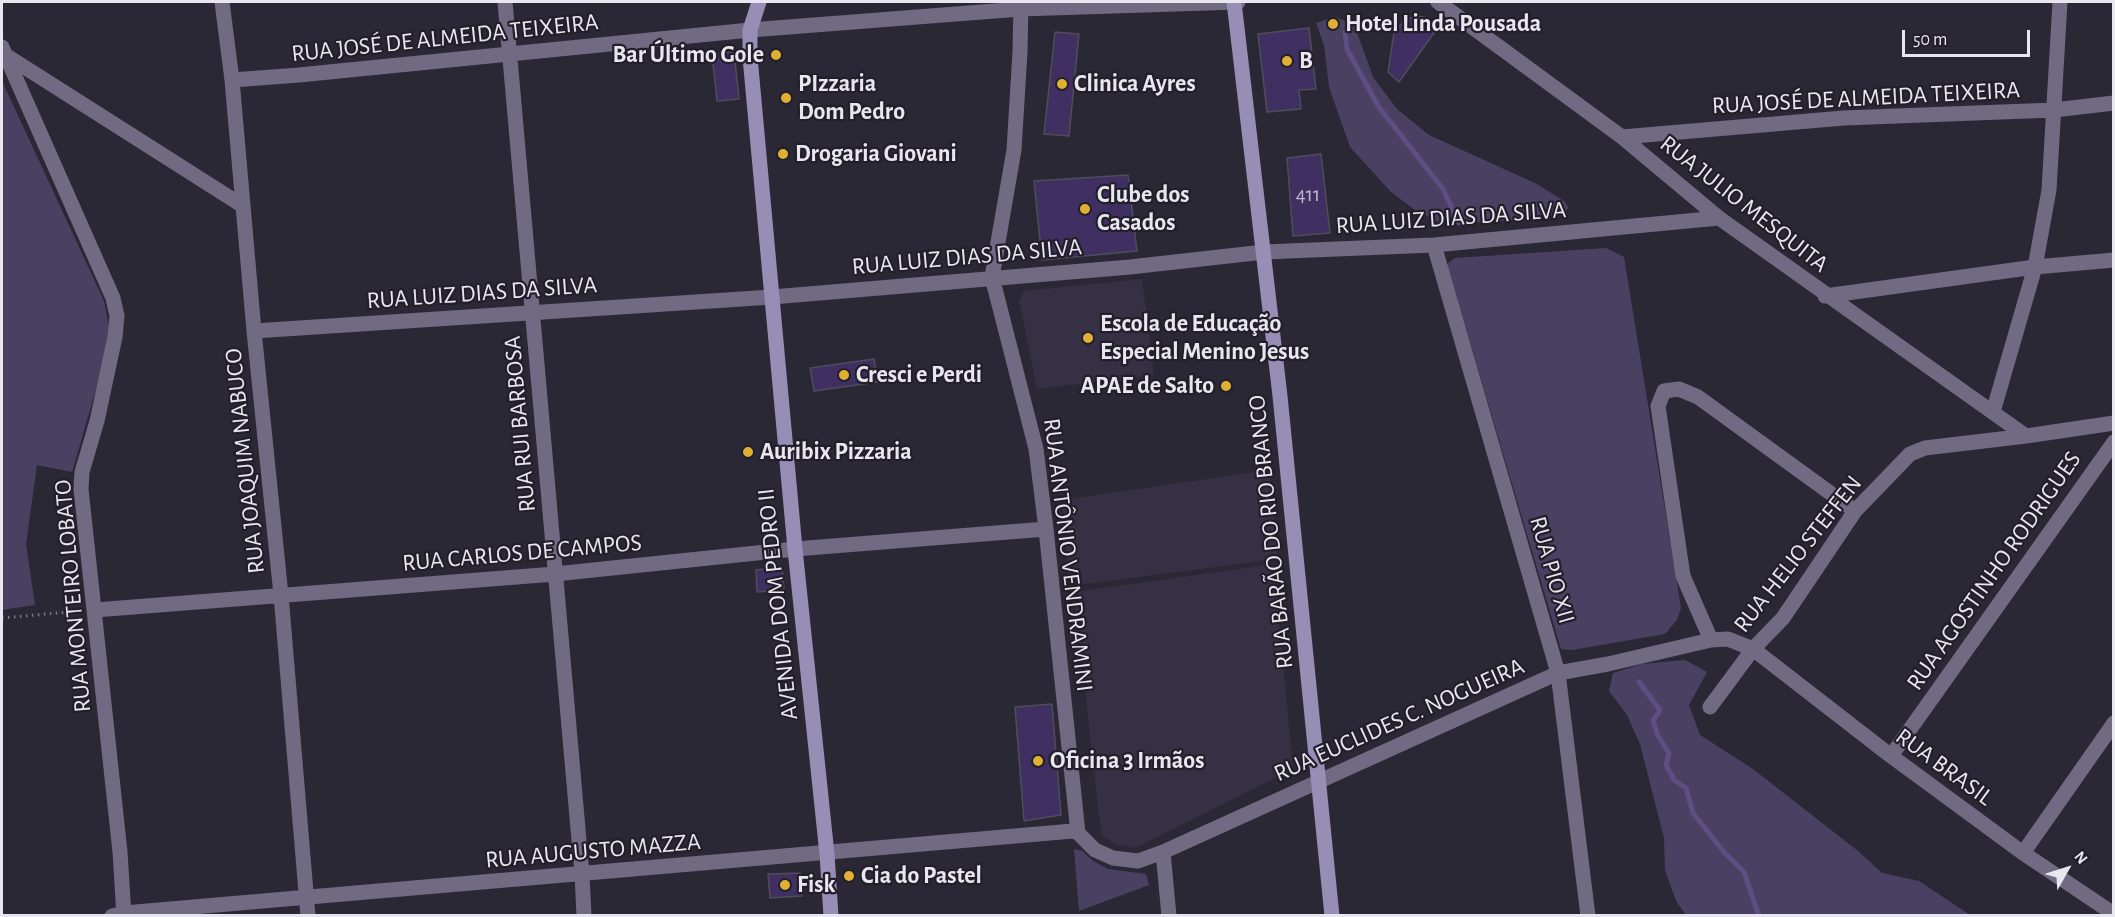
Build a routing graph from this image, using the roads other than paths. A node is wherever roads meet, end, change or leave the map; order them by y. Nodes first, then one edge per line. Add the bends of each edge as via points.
1 (222, 2) edge
2 (505, 2) edge
3 (759, 2) edge
4 (1235, 2) edge
5 (1438, 2) edge
6 (2061, 2) edge
7 (1020, 5) edge
8 (750, 30) junction
9 (4, 51) edge
10 (509, 54) junction
11 (232, 80) junction
12 (2114, 103) edge
13 (2054, 110) junction
14 (1622, 137) junction
15 (243, 206) junction
16 (1719, 218) junction
17 (1434, 245) junction
18 (1264, 252) junction
19 (2114, 260) edge
20 (2034, 267) junction
21 (992, 277) junction
22 (1825, 296) junction
23 (772, 297) junction
24 (533, 312) junction
25 (254, 331) junction
26 (1993, 412) junction
27 (2114, 423) edge
28 (2026, 436) junction
29 (2114, 442) edge
30 (1855, 511) junction
31 (1047, 529) junction
32 (795, 549) junction
33 (555, 574) junction
34 (281, 595) junction
35 (95, 610) junction
36 (1711, 640) junction
37 (1753, 649) junction
38 (1558, 673) junction
39 (1710, 707) dead end
40 (2114, 723) edge
41 (1891, 756) junction
42 (1319, 780) junction
43 (1078, 833) junction
44 (1163, 852) junction
45 (2023, 853) junction
46 (827, 854) junction
47 (582, 874) junction
48 (306, 897) junction
49 (2114, 914) edge
50 (120, 915) edge
51 (309, 915) edge
52 (584, 915) edge
53 (831, 915) edge
54 (1169, 915) edge
55 (1332, 915) edge
56 (1588, 915) edge

1 - 11 street, RUA JOAQUIM NABUCO
2 - 10 street, RUA RUI BARBOSA
3 - 8 main road, AVENIDA DOM PEDRO II
4 - 7 street, RUA JOSÉ DE ALMEIDA TEIXEIRA
4 - 18 main road, RUA BARÃO DO RIO BRANCO
5 - 14 street, RUA JULIO MESQUITA
6 - 13 street
7 - 8 street, RUA JOSÉ DE ALMEIDA TEIXEIRA
7 - 21 street, RUA ANTÔNIO VENDRAMINI via 1014,150
8 - 10 street, RUA JOSÉ DE ALMEIDA TEIXEIRA
8 - 23 main road, AVENIDA DOM PEDRO II
9 - 15 street
9 - 35 street, RUA MONTEIRO LOBATO via 117,316 97,421 82,472
10 - 11 street, RUA JOSÉ DE ALMEIDA TEIXEIRA
10 - 24 street, RUA RUI BARBOSA
11 - 15 street, RUA JOAQUIM NABUCO
12 - 13 street, RUA JOSÉ DE ALMEIDA TEIXEIRA
13 - 14 street, RUA JOSÉ DE ALMEIDA TEIXEIRA via 1844,118
13 - 20 street via 2049,190
14 - 16 street, RUA JULIO MESQUITA
15 - 25 street, RUA JOAQUIM NABUCO
16 - 17 street, RUA LUIZ DIAS DA SILVA
16 - 22 street, RUA JULIO MESQUITA
17 - 18 street, RUA LUIZ DIAS DA SILVA
17 - 38 street, RUA PIO XII
18 - 21 street, RUA LUIZ DIAS DA SILVA
18 - 42 main road, RUA BARÃO DO RIO BRANCO
19 - 20 street
20 - 22 street
20 - 26 street
21 - 23 street, RUA LUIZ DIAS DA SILVA
21 - 31 street, RUA ANTÔNIO VENDRAMINI via 1036,449
22 - 26 street, RUA JULIO MESQUITA
23 - 24 street, RUA LUIZ DIAS DA SILVA
23 - 32 main road, AVENIDA DOM PEDRO II
24 - 25 street, RUA LUIZ DIAS DA SILVA
24 - 33 street, RUA RUI BARBOSA
25 - 34 street, RUA JOAQUIM NABUCO
26 - 28 street, RUA JULIO MESQUITA
27 - 28 street, RUA HELIO STEFFEN
28 - 30 street, RUA HELIO STEFFEN via 1925,448 1910,454
29 - 41 street, RUA AGOSTINHO RODRIGUES
30 - 36 street via 1698,397 1679,389 1664,391 1658,406 1683,576
30 - 37 street, RUA HELIO STEFFEN via 1783,618
31 - 32 street, RUA CARLOS DE CAMPOS
31 - 43 street, RUA ANTÔNIO VENDRAMINI
32 - 33 street, RUA CARLOS DE CAMPOS
32 - 46 main road, AVENIDA DOM PEDRO II
33 - 34 street, RUA CARLOS DE CAMPOS
33 - 47 street, RUA RUI BARBOSA
34 - 35 street, RUA CARLOS DE CAMPOS
34 - 48 street, RUA JOAQUIM NABUCO
35 - 50 street, RUA MONTEIRO LOBATO via 120,852
36 - 37 street, RUA EUCLIDES C. NOGUEIRA via 1728,639
36 - 38 street, RUA EUCLIDES C. NOGUEIRA
37 - 39 street, RUA HELIO STEFFEN
37 - 41 street, RUA BRASIL
38 - 42 street, RUA EUCLIDES C. NOGUEIRA
38 - 56 street, RUA PIO XII
40 - 45 street
41 - 45 street, RUA BRASIL
42 - 44 street, RUA EUCLIDES C. NOGUEIRA
42 - 55 main road, RUA BARÃO DO RIO BRANCO
43 - 44 street, RUA EUCLIDES C. NOGUEIRA via 1095,850 1113,858 1138,861
43 - 46 street, RUA AUGUSTO MAZZA
44 - 54 street
45 - 49 street, RUA BRASIL
46 - 47 street, RUA AUGUSTO MAZZA
46 - 53 main road, AVENIDA DOM PEDRO II
47 - 48 street, RUA AUGUSTO MAZZA
47 - 52 street, RUA RUI BARBOSA
48 - 50 street, RUA AUGUSTO MAZZA
48 - 51 street, RUA JOAQUIM NABUCO

